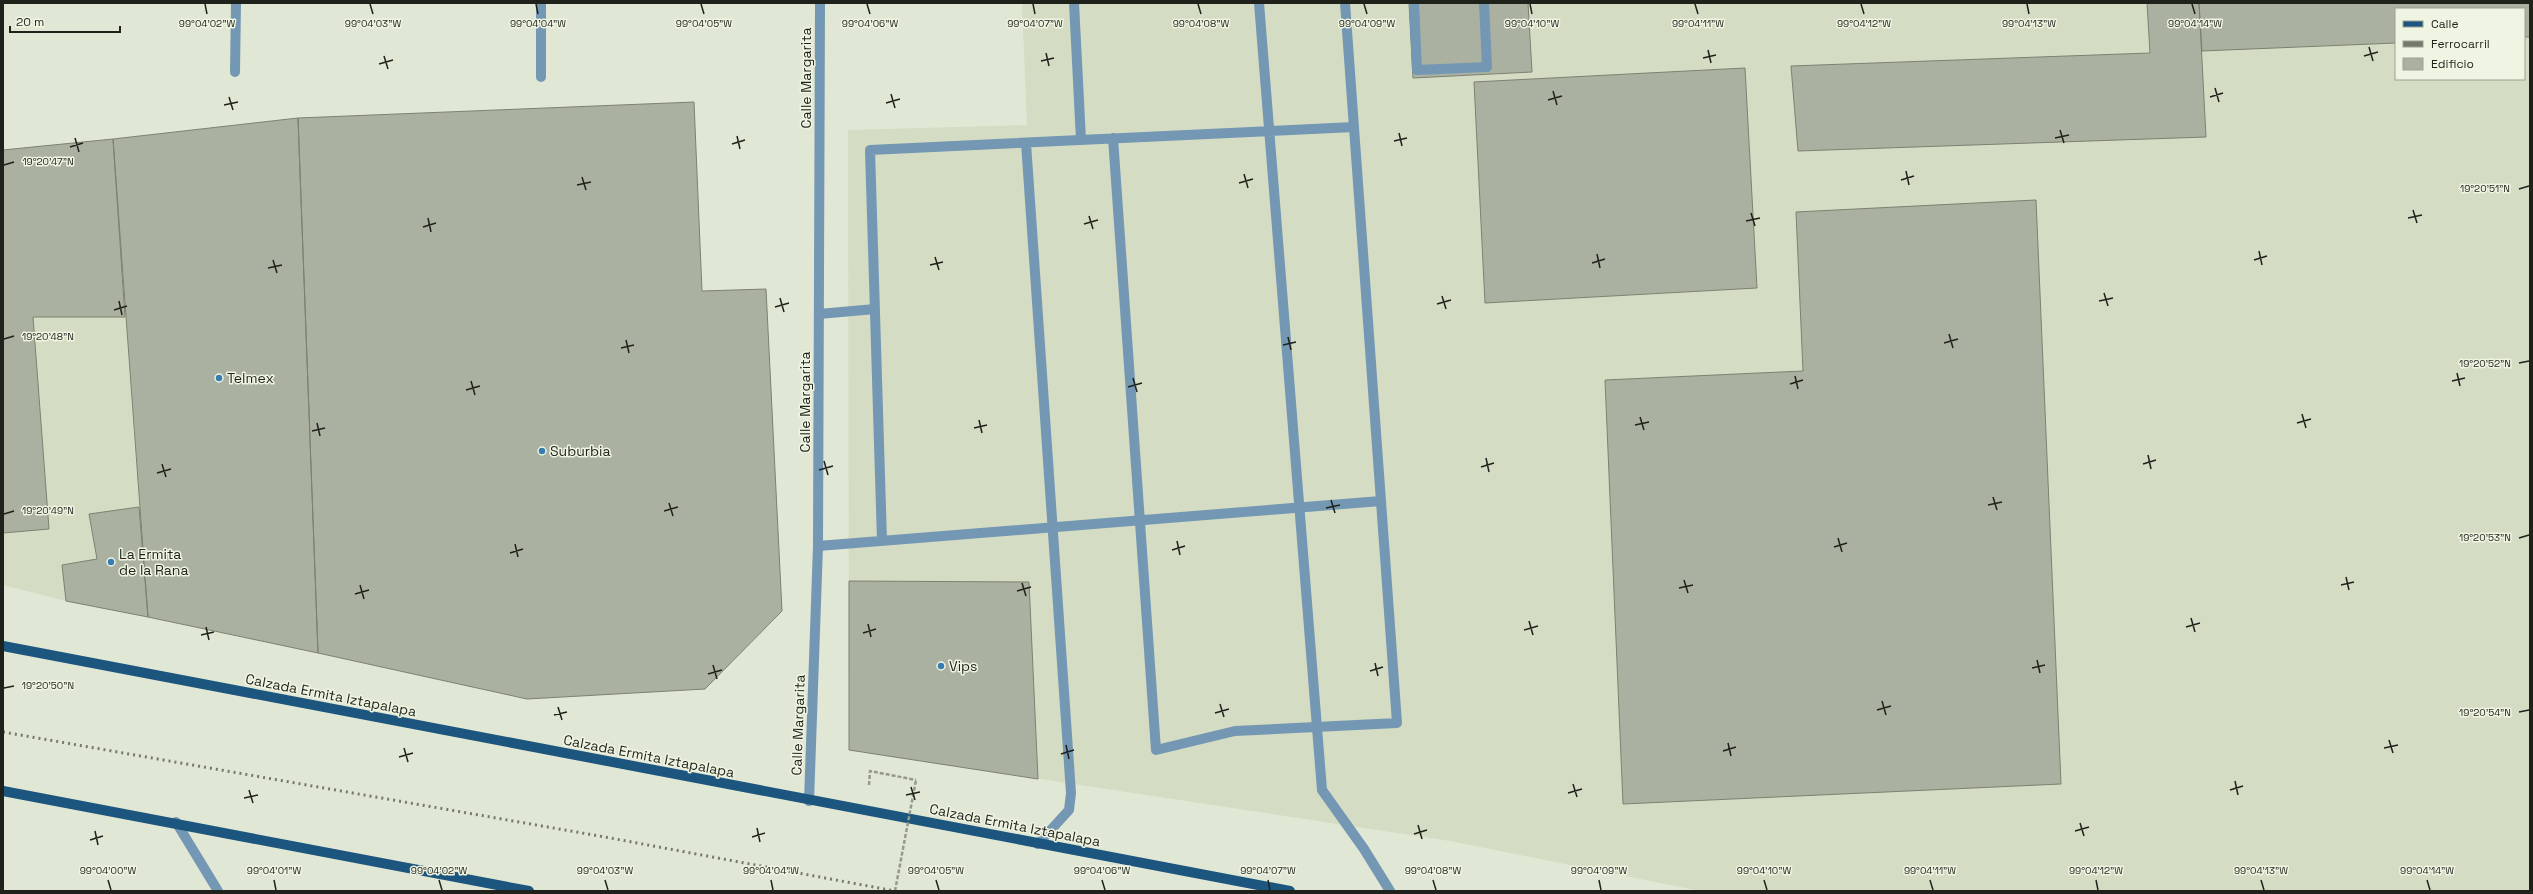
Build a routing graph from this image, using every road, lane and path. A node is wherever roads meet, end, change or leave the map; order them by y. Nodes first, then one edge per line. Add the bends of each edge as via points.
1 (236, 3) edge
2 (541, 3) edge
3 (820, 3) edge
4 (1074, 3) edge
5 (1260, 3) edge
6 (1345, 3) edge
7 (1414, 3) edge
8 (1484, 3) edge
9 (235, 72) dead end
10 (541, 77) dead end
11 (1354, 127) junction
12 (1269, 131) junction
13 (1113, 138) junction
14 (1081, 140) junction
15 (1026, 143) junction
16 (875, 310) junction
17 (819, 314) junction
18 (1381, 501) junction
19 (1299, 508) junction
20 (1141, 520) junction
21 (1053, 527) junction
22 (882, 540) junction
23 (818, 546) junction
24 (3, 646) edge
25 (1316, 727) junction
26 (870, 771) dead end
27 (3, 791) edge
28 (809, 801) junction
29 (176, 822) junction
30 (1038, 844) junction
31 (218, 891) edge
32 (529, 891) edge
33 (895, 891) edge
34 (1290, 891) edge
35 (1390, 891) edge

1 - 9 street
2 - 10 street
3 - 17 street, Calle Margarita
4 - 14 street
5 - 12 street
6 - 11 street
7 - 8 street via 1417,70 1487,67
11 - 12 street
11 - 18 street
12 - 13 street
12 - 19 street
13 - 14 street
13 - 20 street
14 - 15 street
15 - 16 street via 870,150
15 - 21 street
16 - 17 street
16 - 22 street
17 - 23 street, Calle Margarita
18 - 19 street
18 - 25 street via 1396,723
19 - 20 street
19 - 25 street
20 - 21 street
20 - 25 street via 1156,750 1235,731
21 - 22 street
21 - 30 street via 1071,793 1069,810
22 - 23 street
23 - 28 street, Calle Margarita
24 - 28 main road, Calzada Ermita Iztapalapa
25 - 35 street via 1322,790
26 - 33 path, bridge via 916,780
27 - 29 main road
28 - 30 main road, Calzada Ermita Iztapalapa
29 - 31 street
29 - 32 main road
30 - 34 main road, Calzada Ermita Iztapalapa

